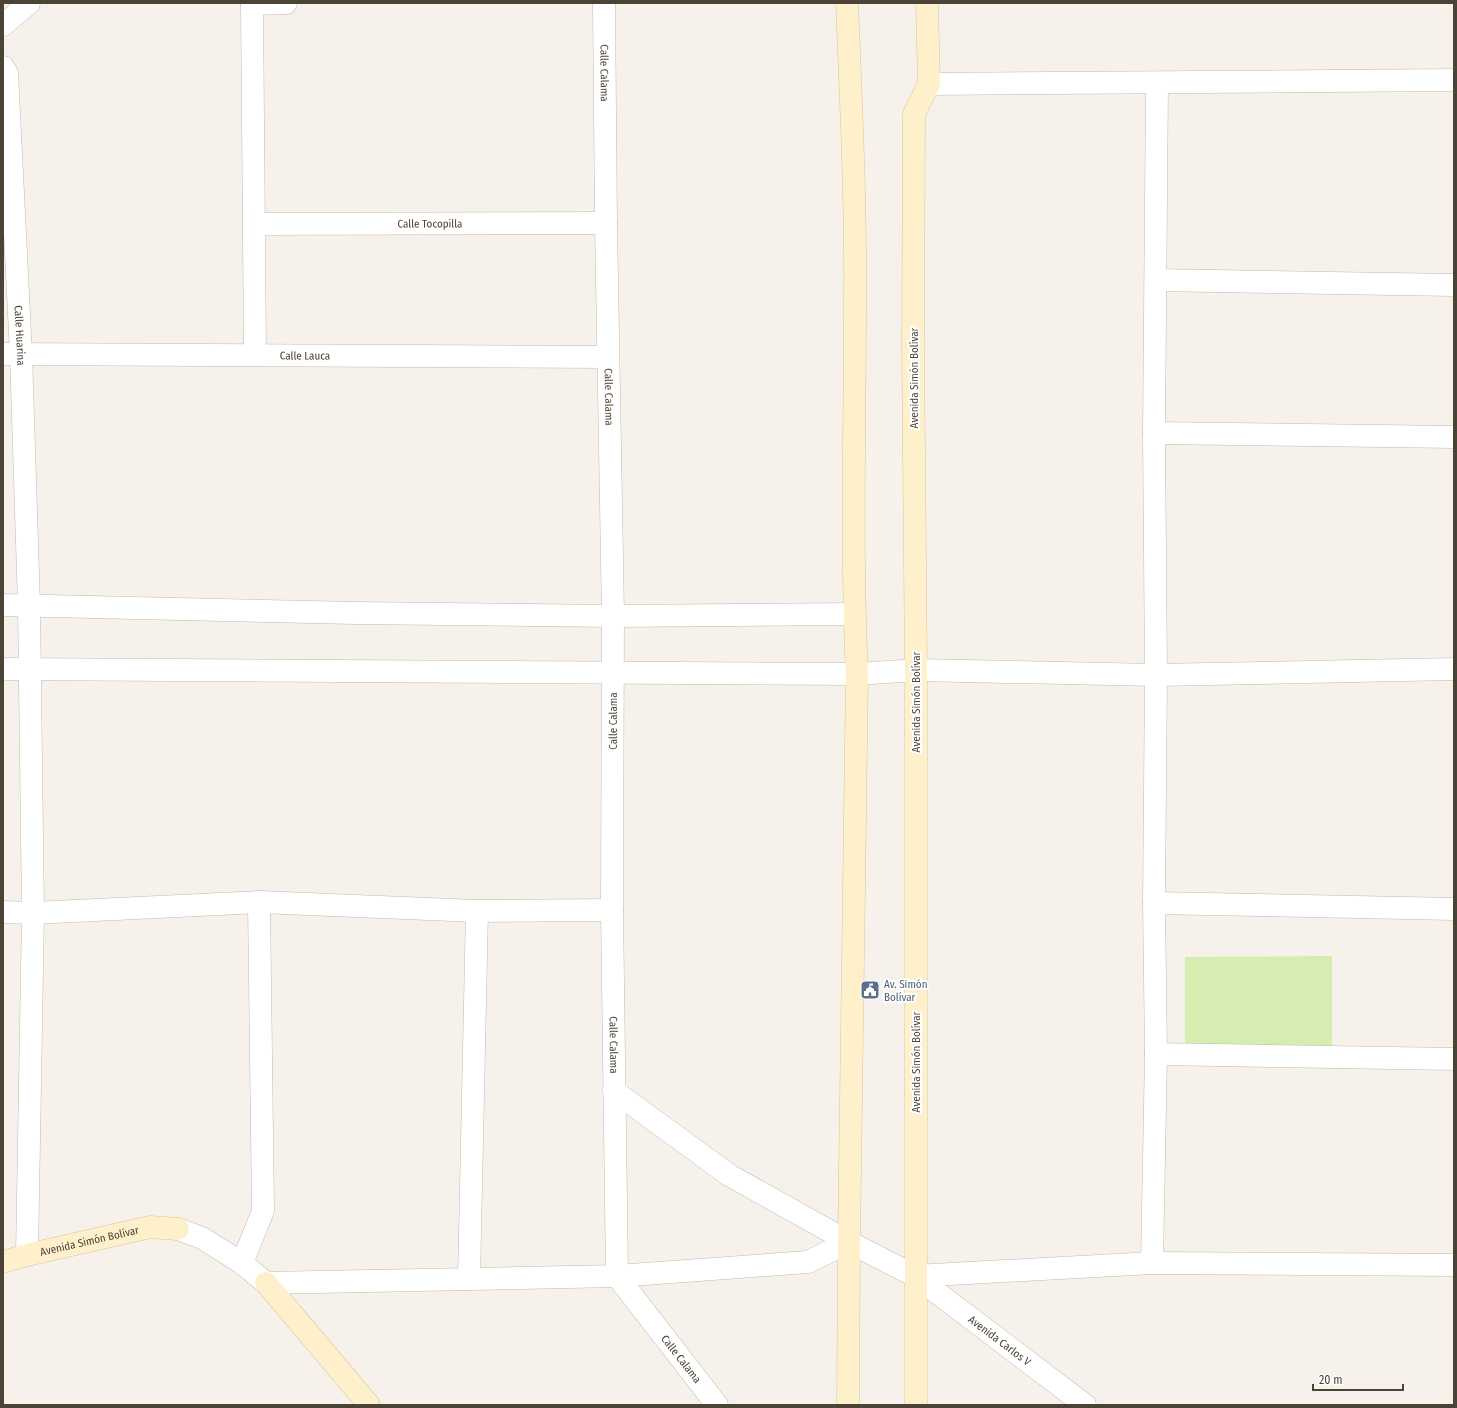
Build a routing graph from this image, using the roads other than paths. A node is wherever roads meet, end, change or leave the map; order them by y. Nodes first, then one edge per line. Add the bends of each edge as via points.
1 (29, 3) edge
2 (252, 3) edge
3 (286, 3) edge
4 (604, 3) edge
5 (848, 3) edge
6 (927, 3) edge
7 (3, 25) edge
8 (3, 67) edge
9 (1454, 80) edge
10 (929, 84) junction
11 (1157, 84) junction
12 (606, 223) junction
13 (254, 224) junction
14 (1156, 280) junction
15 (1454, 285) edge
16 (12, 354) edge
17 (255, 355) junction
18 (608, 357) junction
19 (1154, 433) junction
20 (1454, 437) edge
21 (3, 605) edge
22 (29, 605) junction
23 (854, 614) junction
24 (613, 616) junction
25 (3, 669) edge
26 (1454, 669) edge
27 (29, 670) junction
28 (916, 670) junction
29 (613, 672) junction
30 (857, 674) junction
31 (1156, 675) junction
32 (259, 902) junction
33 (1154, 902) junction
34 (1454, 909) edge
35 (612, 910) junction
36 (477, 911) junction
37 (3, 912) edge
38 (33, 913) junction
39 (1156, 1054) junction
40 (1454, 1059) edge
41 (614, 1091) junction
42 (849, 1242) junction
43 (26, 1255) junction
44 (3, 1262) edge
45 (242, 1263) junction
46 (1152, 1264) junction
47 (1454, 1265) edge
48 (617, 1276) junction
49 (915, 1276) junction
50 (469, 1279) junction
51 (266, 1283) junction
52 (369, 1405) edge
53 (717, 1405) edge
54 (848, 1405) edge
55 (916, 1405) edge
56 (1085, 1405) edge

1 - 7 street
2 - 3 street
2 - 13 street
4 - 12 street, Calle Calama
5 - 23 street via 855,300
6 - 10 street, Avenida Simón Bolívar
8 - 16 street, Calle Huarina via 7,73
9 - 11 street
10 - 11 street
10 - 28 street, Avenida Simón Bolívar via 914,114
11 - 14 street
12 - 13 street, Calle Tocopilla
12 - 18 street, Calle Calama
13 - 17 street
14 - 15 street
14 - 19 street
16 - 17 street, Calle Lauca
16 - 22 street, Calle Huarina
17 - 18 street, Calle Lauca
18 - 24 street, Calle Calama
19 - 20 street
19 - 31 street
21 - 22 street
22 - 24 street
22 - 27 street, Calle Huarina
23 - 24 street
23 - 30 street
24 - 29 street, Calle Calama
25 - 27 street
26 - 31 street
27 - 29 street
27 - 38 street, Calle Huarina
28 - 30 street
28 - 31 street
28 - 49 street, Avenida Simón Bolívar
29 - 30 street
29 - 35 street, Calle Calama
30 - 42 street
31 - 33 street
32 - 36 street
32 - 38 street
32 - 45 street via 263,1211
33 - 34 street
33 - 39 street
35 - 36 street
35 - 41 street, Calle Calama
36 - 50 street
37 - 38 street
38 - 43 street, Calle Huarina
39 - 40 street
39 - 46 street
41 - 42 street, Avenida Carlos V via 729,1175
41 - 48 street, Calle Calama
42 - 48 street via 808,1262
42 - 49 street, Avenida Carlos V
42 - 54 street
43 - 44 street, Avenida Simón Bolívar
43 - 45 street, Avenida Simón Bolívar via 150,1227 178,1229 202,1238
45 - 51 street
46 - 47 street
46 - 49 street
48 - 50 street
48 - 53 street, Calle Calama
49 - 55 street, Avenida Simón Bolívar
49 - 56 street, Avenida Carlos V
50 - 51 street
51 - 52 street

